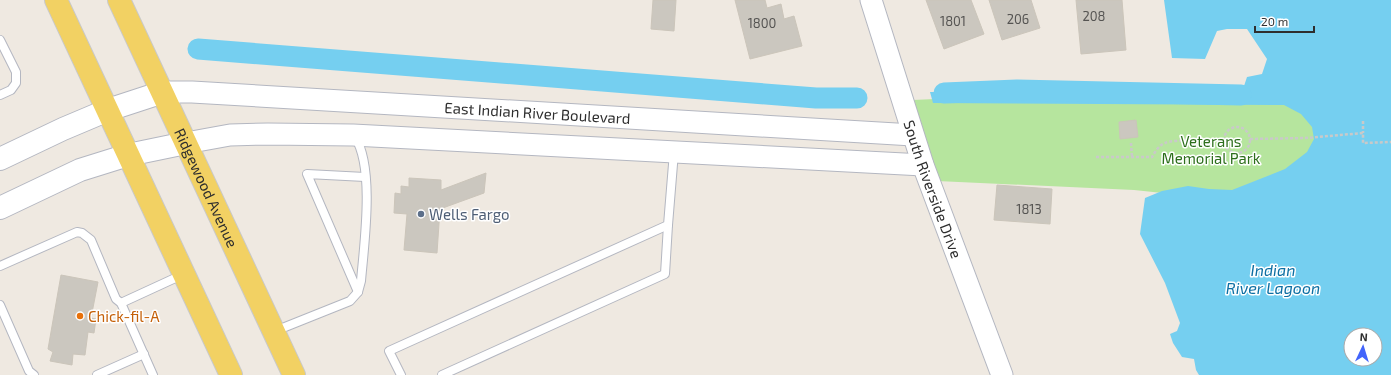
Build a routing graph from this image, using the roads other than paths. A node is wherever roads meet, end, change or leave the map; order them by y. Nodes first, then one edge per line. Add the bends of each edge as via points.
1 (56, 0) edge
2 (119, 0) edge
3 (871, 0) edge
4 (0, 40) edge
5 (163, 92) junction
6 (0, 95) edge
7 (355, 102) junction
8 (108, 110) junction
9 (353, 135) junction
10 (913, 135) junction
11 (186, 143) junction
12 (674, 152) junction
13 (128, 155) junction
14 (0, 158) edge
15 (923, 165) junction
16 (365, 177) junction
17 (0, 208) edge
18 (668, 225) junction
19 (0, 266) edge
20 (184, 274) junction
21 (358, 292) junction
22 (121, 303) junction
23 (0, 305) edge
24 (274, 331) junction
25 (144, 354) junction
26 (31, 374) edge
27 (97, 375) edge
28 (153, 375) edge
29 (231, 375) edge
30 (294, 375) edge
31 (401, 375) edge
32 (442, 375) edge
33 (1002, 375) edge

1 - 8 main road
2 - 5 main road, Ridgewood Avenue
3 - 10 street, South Riverside Drive
4 - 6 lane via 16,72 16,83 11,90
5 - 7 street, East Indian River Boulevard
5 - 8 main road
5 - 11 main road, Ridgewood Avenue
7 - 9 street
7 - 10 street, East Indian River Boulevard
8 - 13 main road
8 - 14 main road
9 - 11 street via 230,135
9 - 12 street
9 - 16 lane via 360,145
10 - 15 street, South Riverside Drive
11 - 13 main road
11 - 24 main road, Ridgewood Avenue
12 - 15 street
12 - 18 lane
13 - 17 main road via 80,170
13 - 20 main road
15 - 33 street, South Riverside Drive
16 - 21 lane via 367,210
16 - 21 lane via 307,174
18 - 31 lane via 388,351
18 - 32 lane via 665,274
19 - 22 lane via 77,232 91,240 116,300
20 - 22 lane
20 - 29 main road
21 - 24 lane via 350,301
22 - 25 lane
23 - 26 lane
24 - 30 main road, Ridgewood Avenue
25 - 27 lane
25 - 28 lane

